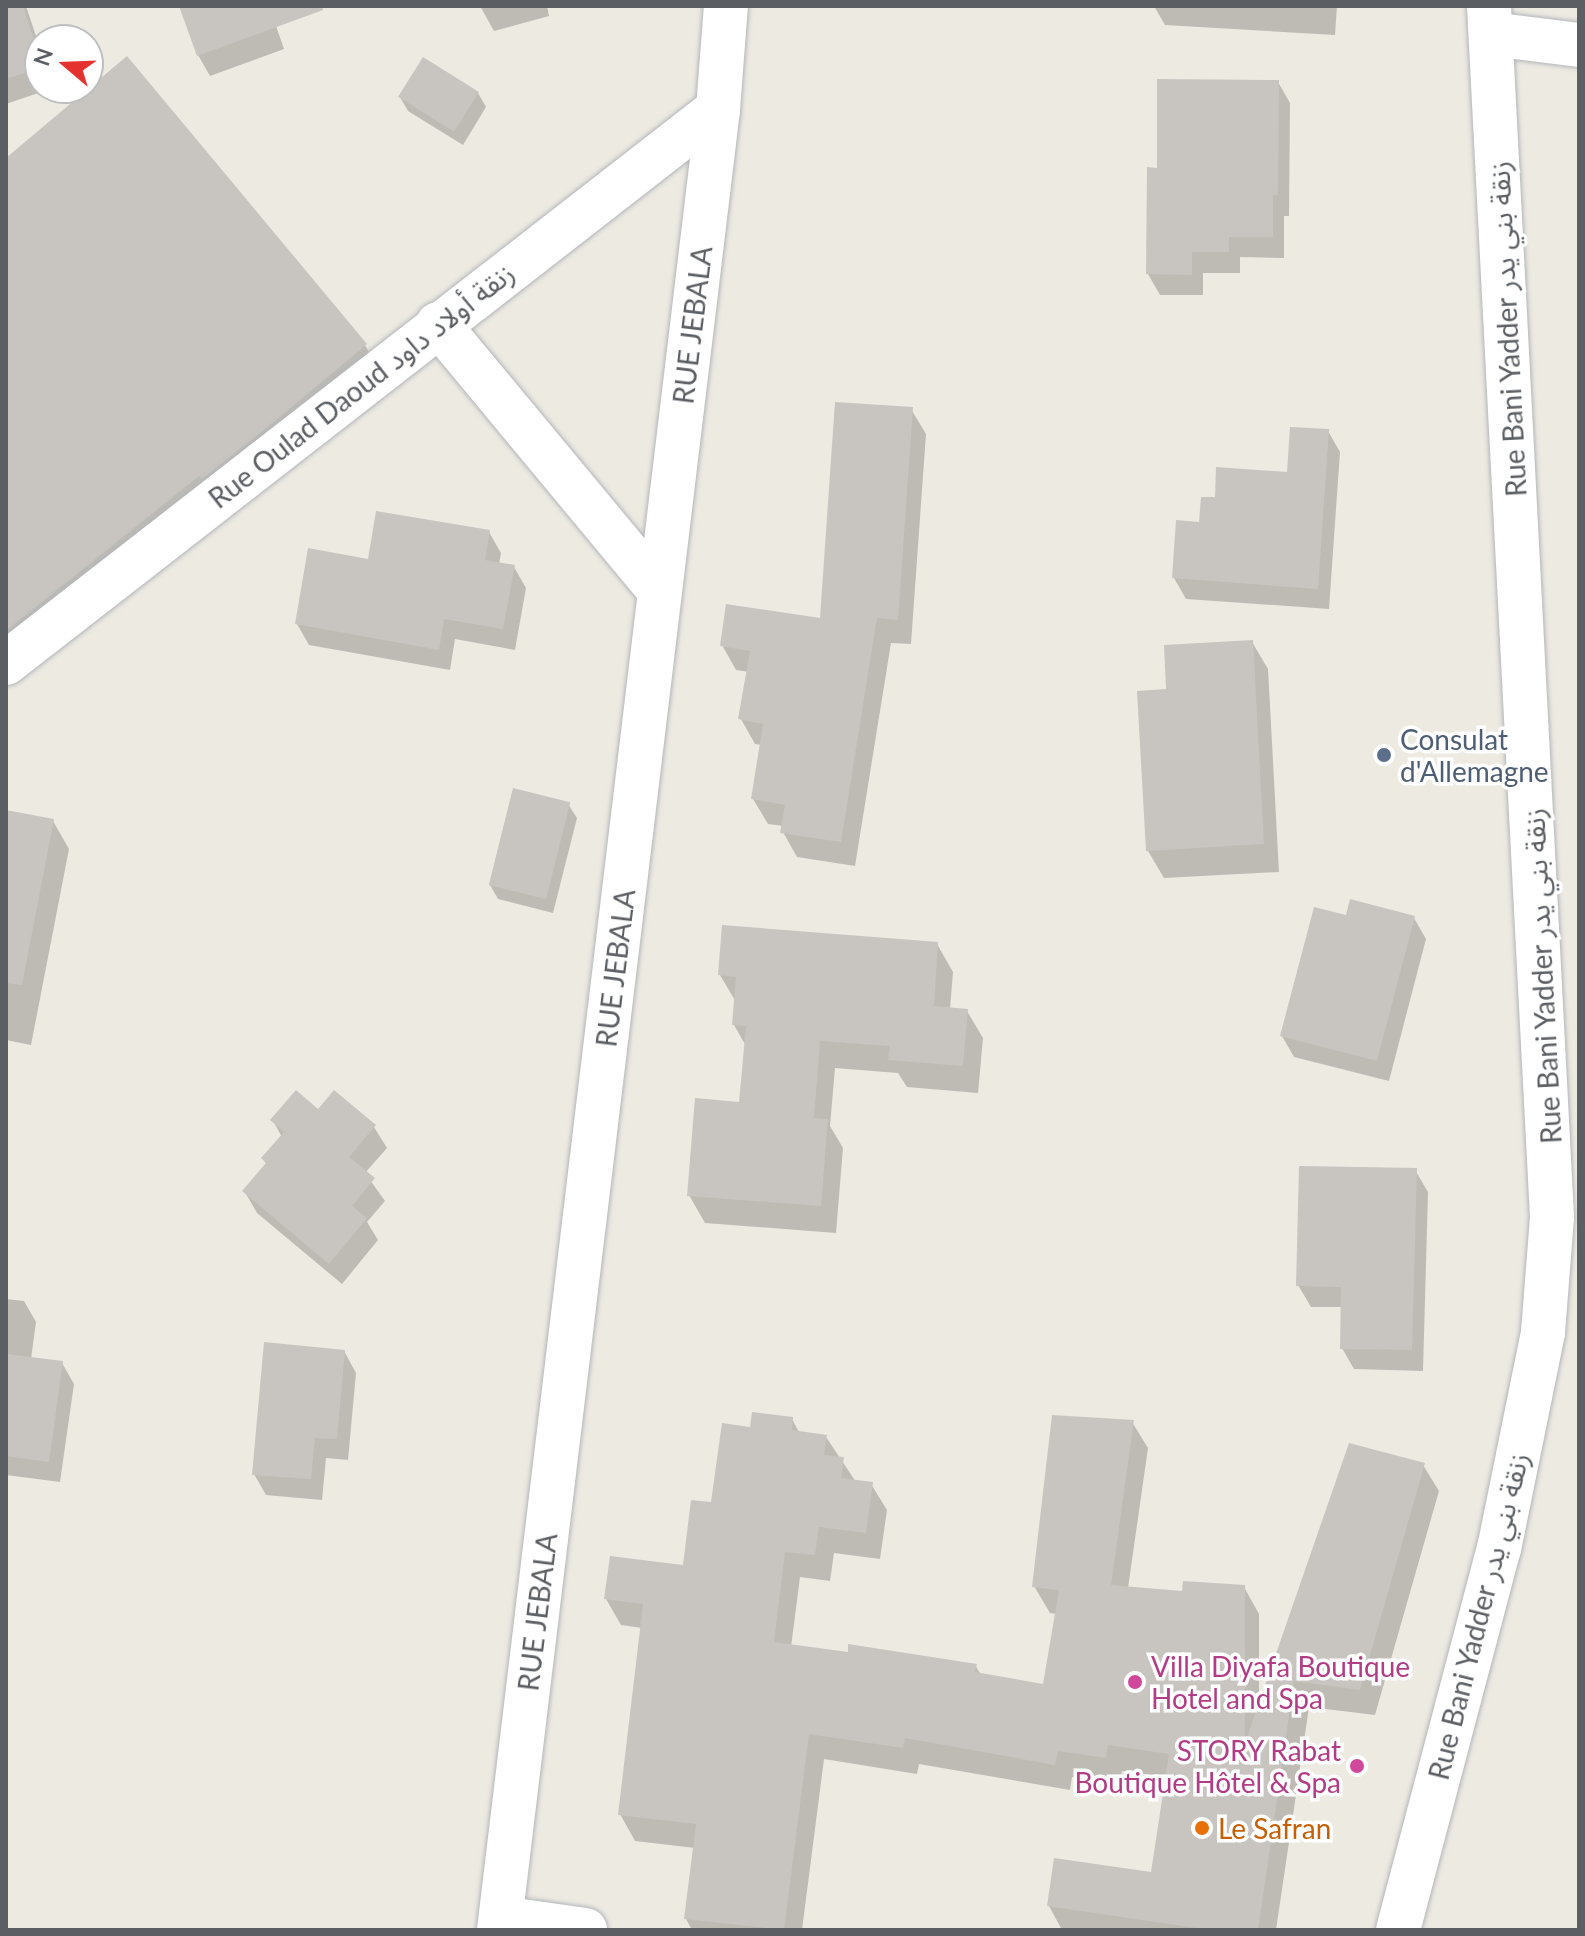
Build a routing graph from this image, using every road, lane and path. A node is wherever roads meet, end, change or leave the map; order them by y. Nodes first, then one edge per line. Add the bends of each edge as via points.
1 (726, 6) edge
2 (1490, 20) edge
3 (1579, 45) edge
4 (718, 109) junction
5 (438, 324) junction
6 (660, 591) junction
7 (6, 663) edge
8 (1561, 1338) edge
9 (500, 1924) edge
10 (585, 1930) edge
11 (1398, 1930) edge

1 - 4 street, RUE JEBALA
2 - 3 street
2 - 8 street, Rue Bani Yadder زنقة بني يدر
4 - 5 street, Rue Oulad Daoud زنقة أولاد داود
4 - 6 street, RUE JEBALA
5 - 6 street
5 - 7 street, Rue Oulad Daoud زنقة أولاد داود
6 - 9 street, RUE JEBALA
8 - 11 street, Rue Bani Yadder زنقة بني يدر
9 - 10 street

